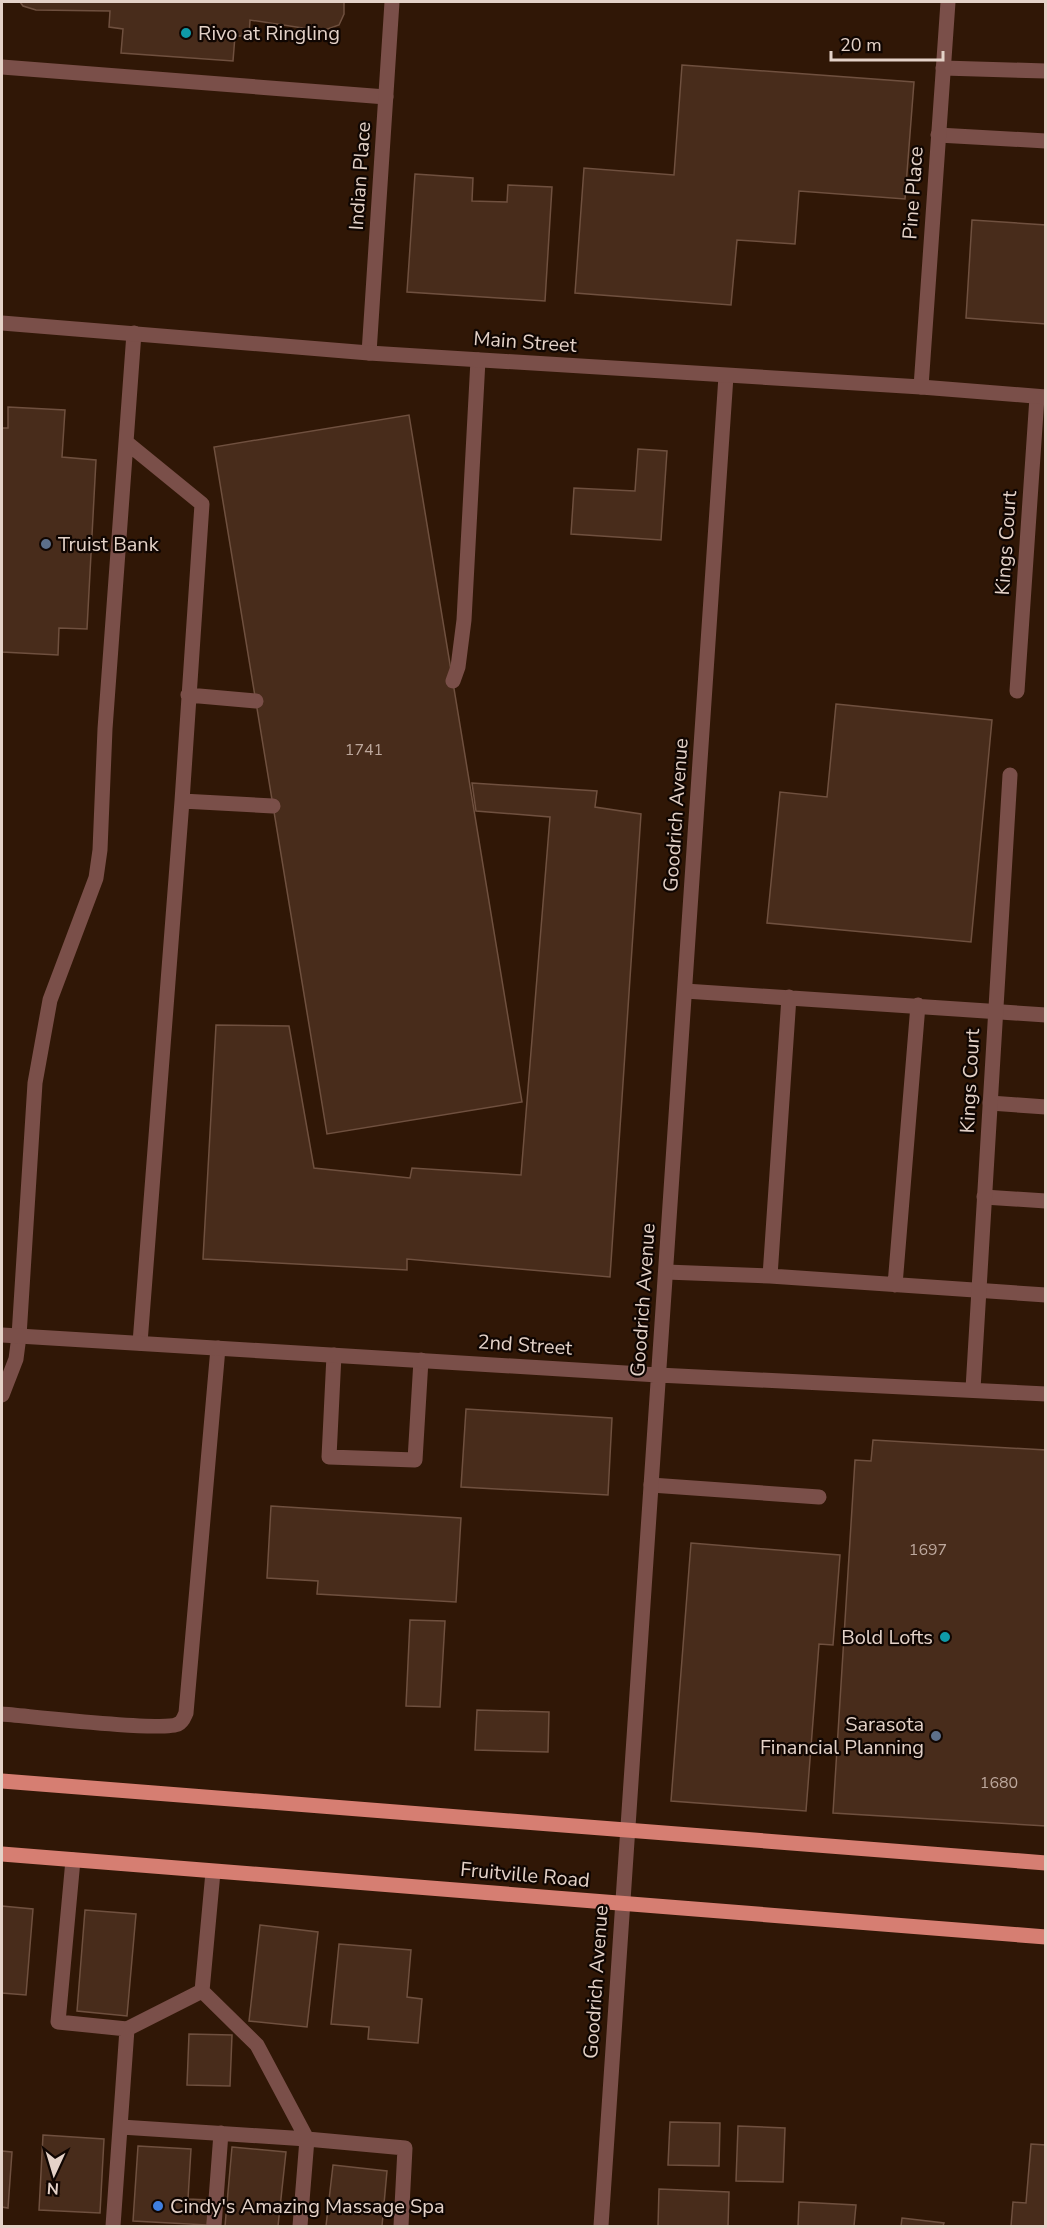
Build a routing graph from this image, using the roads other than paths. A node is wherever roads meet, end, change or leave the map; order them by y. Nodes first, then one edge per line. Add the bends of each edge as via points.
1 (392, 2) edge
2 (948, 2) edge
3 (2, 67) edge
4 (943, 68) junction
5 (1046, 71) edge
6 (386, 97) junction
7 (938, 135) junction
8 (1046, 141) edge
9 (2, 323) edge
10 (134, 333) junction
11 (369, 353) junction
12 (478, 360) junction
13 (726, 376) junction
14 (921, 387) junction
15 (1041, 397) edge
16 (126, 442) junction
17 (453, 681) dead end
18 (1017, 691) dead end
19 (188, 695) junction
20 (256, 701) dead end
21 (1010, 775) dead end
22 (182, 801) junction
23 (273, 806) dead end
24 (685, 991) junction
25 (789, 997) junction
26 (918, 1005) junction
27 (995, 1011) junction
28 (1046, 1015) edge
29 (990, 1103) junction
30 (1046, 1107) edge
31 (984, 1197) junction
32 (1046, 1201) edge
33 (666, 1272) junction
34 (770, 1276) junction
35 (896, 1285) junction
36 (978, 1292) junction
37 (1046, 1295) edge
38 (2, 1335) edge
39 (19, 1336) junction
40 (140, 1343) junction
41 (218, 1348) junction
42 (334, 1355) junction
43 (421, 1360) junction
44 (658, 1375) junction
45 (973, 1389) junction
46 (1046, 1394) edge
47 (2, 1395) edge
48 (651, 1485) junction
49 (819, 1497) dead end
50 (2, 1714) edge
51 (2, 1781) edge
52 (628, 1831) junction
53 (2, 1854) edge
54 (73, 1860) junction
55 (1046, 1863) edge
56 (213, 1872) junction
57 (622, 1904) junction
58 (1046, 1937) edge
59 (202, 1992) junction
60 (127, 2029) junction
61 (121, 2127) junction
62 (221, 2133) junction
63 (307, 2139) junction
64 (113, 2226) edge
65 (214, 2226) edge
66 (300, 2226) edge
67 (401, 2226) edge
68 (602, 2226) edge

1 - 6 street, Indian Place
2 - 4 street, Pine Place
3 - 6 street
4 - 5 street
4 - 7 street, Pine Place
6 - 11 street, Indian Place
7 - 8 street
7 - 14 street, Pine Place
9 - 10 street, Main Street
10 - 11 street, Main Street
10 - 16 street
11 - 12 street, Main Street
12 - 13 street, Main Street
12 - 17 street via 464,620
13 - 14 street, Main Street
13 - 24 street, Goodrich Avenue
14 - 15 street, Main Street
15 - 18 street, Kings Court
16 - 19 street via 202,504
16 - 39 street via 100,850 96,878 50,1000 37,1071
19 - 20 street
19 - 22 street
21 - 27 street, Kings Court
22 - 23 street
22 - 40 street
24 - 25 street
24 - 33 street, Goodrich Avenue
25 - 26 street
25 - 34 street
26 - 27 street
26 - 35 street
27 - 28 street
27 - 29 street, Kings Court
29 - 30 street
29 - 31 street, Kings Court
31 - 32 street
31 - 36 street, Kings Court
33 - 34 street
33 - 44 street, Goodrich Avenue
34 - 35 street
35 - 36 street
36 - 37 street
36 - 45 street, Kings Court
38 - 39 street, 2nd Street
39 - 40 street, 2nd Street
39 - 47 street via 16,1359
40 - 41 street, 2nd Street
41 - 42 street, 2nd Street
41 - 50 street via 183,1720 177,1725 150,1726
42 - 43 street, 2nd Street
42 - 43 street via 329,1457 415,1460
43 - 44 street, 2nd Street
44 - 45 street, 2nd Street
44 - 48 street, Goodrich Avenue
45 - 46 street, 2nd Street
48 - 49 street
48 - 52 street, Goodrich Avenue
51 - 52 main road
52 - 55 main road
52 - 57 street, Goodrich Avenue
53 - 54 main road, Fruitville Road
54 - 56 main road, Fruitville Road
54 - 60 street via 58,2022
56 - 57 main road, Fruitville Road
56 - 59 street
57 - 58 main road, Fruitville Road
57 - 68 street, Goodrich Avenue
59 - 60 street
59 - 63 street via 257,2045
60 - 61 street
61 - 62 street
61 - 64 street
62 - 63 street
62 - 65 street
63 - 66 street
63 - 67 street via 405,2148

